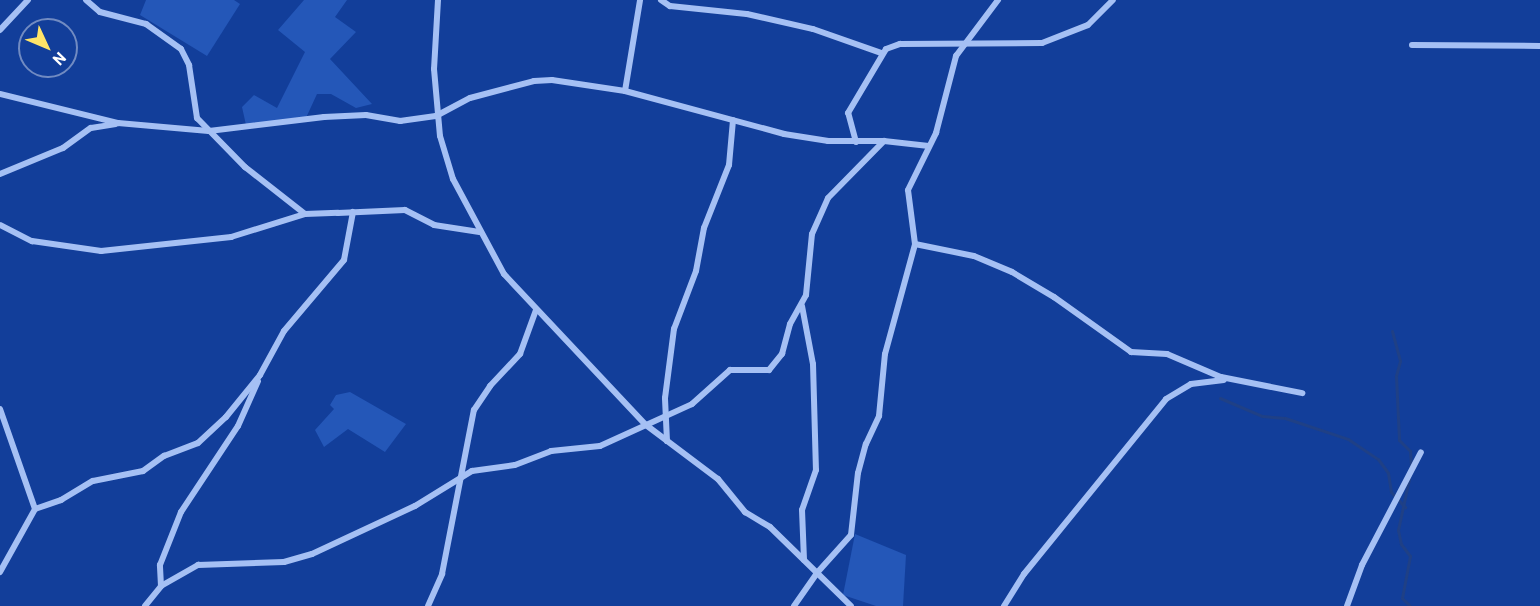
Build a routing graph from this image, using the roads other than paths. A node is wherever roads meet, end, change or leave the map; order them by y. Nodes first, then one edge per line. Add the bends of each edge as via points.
1 (28, 0) edge
2 (86, 0) edge
3 (438, 0) edge
4 (640, 0) edge
5 (661, 0) edge
6 (998, 0) edge
7 (1113, 0) edge
8 (0, 30) edge
9 (963, 45) junction
10 (1412, 45) dead end
11 (1540, 46) edge
12 (881, 53) junction
13 (625, 91) junction
14 (0, 94) edge
15 (436, 116) junction
16 (734, 120) junction
17 (118, 123) junction
18 (209, 131) junction
19 (884, 141) junction
20 (856, 142) junction
21 (929, 146) junction
22 (0, 174) edge
23 (353, 212) junction
24 (305, 214) junction
25 (0, 225) edge
26 (479, 232) junction
27 (915, 244) junction
28 (802, 306) junction
29 (536, 310) junction
30 (260, 375) junction
31 (1231, 380) junction
32 (1302, 393) dead end
33 (0, 409) edge
34 (666, 418) junction
35 (646, 425) junction
36 (667, 441) junction
37 (1421, 452) dead end
38 (462, 475) junction
39 (35, 509) junction
40 (804, 560) junction
41 (0, 572) edge
42 (816, 574) junction
43 (161, 586) junction
44 (145, 606) edge
45 (428, 606) edge
46 (794, 606) edge
47 (851, 606) edge
48 (1004, 606) edge
49 (1347, 606) edge

1 - 8 street
2 - 18 street via 100,12 146,24 181,49 189,65 194,110
3 - 15 street
4 - 13 street
5 - 12 street via 670,6 747,14 813,29
6 - 9 street
7 - 9 street via 1088,25 1042,43
9 - 12 street via 900,44
9 - 21 street via 951,69
10 - 11 street
12 - 20 street via 848,113
13 - 15 street via 534,81 470,98
13 - 16 street
14 - 17 street
15 - 18 street via 400,121 366,115 324,117
15 - 26 street via 450,174
16 - 20 street via 784,134
16 - 34 street via 729,165 704,228 696,271 674,329
17 - 18 street
17 - 22 street via 91,128 63,148
18 - 24 street
19 - 20 street
19 - 21 street
19 - 28 street via 821,207 812,234 810,278
21 - 27 street via 908,190
23 - 24 street
23 - 26 street via 405,210 434,225
23 - 30 street via 344,260 284,331
24 - 25 street via 231,237 101,251 32,241
26 - 29 street via 509,281
27 - 31 street via 987,261 1054,297 1131,352 1167,354
27 - 42 street via 885,354 879,416 858,473 854,527 844,545
28 - 34 street via 790,324 776,365 769,369 730,370 706,394
28 - 40 street via 813,364 816,470 802,510
29 - 35 street
29 - 38 street via 520,354 474,410
30 - 39 street via 226,417 198,443 165,456 143,471 93,482
30 - 43 street via 237,426 181,512 160,566
31 - 32 street
31 - 48 street via 1191,384 1166,399 1024,574
33 - 39 street
34 - 35 street
34 - 36 street
35 - 36 street
35 - 38 street via 600,446 551,451 515,465
36 - 40 street via 714,475 745,512 770,527
37 - 49 street via 1362,565
38 - 43 street via 415,506 312,554 284,562 208,562
38 - 45 street via 442,574
39 - 41 street
40 - 42 street
42 - 46 street
42 - 47 street
43 - 44 street

